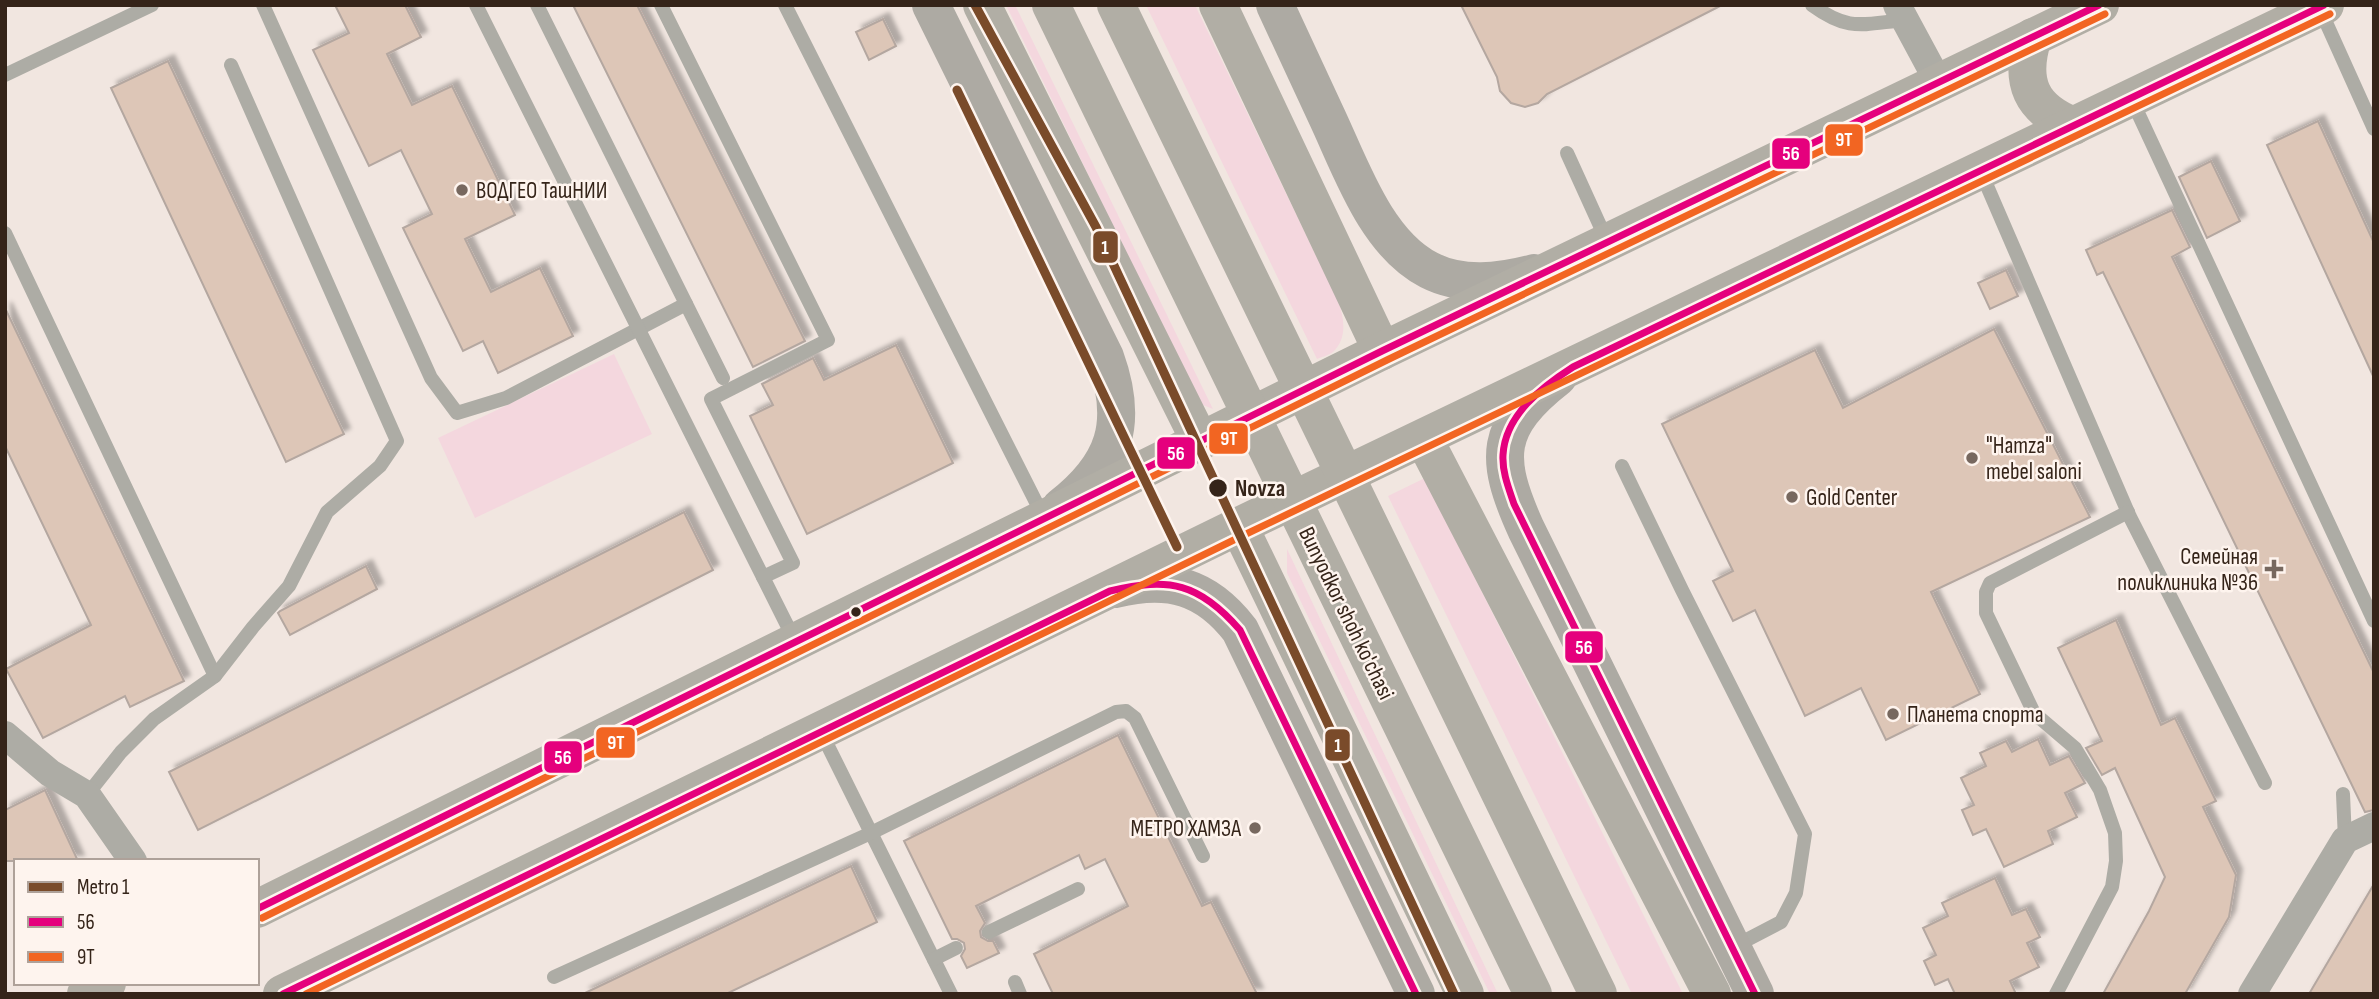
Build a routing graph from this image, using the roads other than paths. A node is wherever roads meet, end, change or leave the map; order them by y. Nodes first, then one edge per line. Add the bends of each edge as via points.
1 (152, 5) edge
2 (263, 5) edge
3 (476, 5) edge
4 (537, 5) edge
5 (661, 5) edge
6 (785, 5) edge
7 (931, 5) edge
8 (982, 5) edge
9 (1051, 5) edge
10 (1116, 5) edge
11 (1218, 5) edge
12 (1275, 5) edge
13 (1812, 5) edge
14 (2100, 5) edge
15 (2322, 6) edge
16 (1901, 13) edge
17 (2033, 37) junction
18 (231, 65) dead end
19 (5, 75) edge
20 (1940, 83) junction
21 (2131, 98) junction
22 (2074, 126) junction
23 (2374, 129) edge
24 (1567, 153) dead end
25 (1980, 171) junction
26 (5, 233) edge
27 (1607, 243) junction
28 (1563, 265) junction
29 (686, 304) junction
30 (638, 327) junction
31 (1382, 351) junction
32 (1573, 367) junction
33 (723, 378) dead end
34 (1424, 439) junction
35 (1200, 441) junction
36 (1622, 466) dead end
37 (2128, 512) junction
38 (1045, 519) junction
39 (1239, 526) junction
40 (763, 577) junction
41 (1110, 591) junction
42 (2374, 621) edge
43 (796, 642) junction
44 (215, 676) junction
45 (820, 731) junction
46 (5, 734) edge
47 (2265, 783) dead end
48 (2343, 794) dead end
49 (87, 795) junction
50 (2374, 826) edge
51 (871, 833) junction
52 (2345, 840) junction
53 (1203, 856) dead end
54 (132, 859) edge
55 (1077, 889) dead end
56 (259, 908) edge
57 (989, 932) dead end
58 (956, 948) dead end
59 (1730, 948) junction
60 (934, 959) junction
61 (554, 977) dead end
62 (103, 985) edge
63 (86, 994) edge
64 (282, 994) edge
65 (951, 994) edge
66 (1416, 994) edge
67 (1465, 994) edge
68 (1533, 994) edge
69 (1598, 994) edge
70 (1712, 994) edge
71 (1755, 994) edge
72 (2056, 994) edge
73 (2252, 994) edge

1 - 19 lane
2 - 30 lane via 430,378 457,413 506,398
3 - 30 lane
4 - 29 lane
5 - 40 lane via 828,340 711,399 793,563
6 - 38 lane
7 - 38 street via 1105,357 1115,391 1117,425 1107,457 1076,494
8 - 35 main road
9 - 68 main road, Bunyodkor shoh ko'chasi, bridge
10 - 69 main road, bridge
11 - 31 main road
12 - 28 street via 1368,205 1411,258 1439,275 1470,281 1496,281
13 - 16 lane via 1849,25
14 - 17 main road
15 - 21 main road
15 - 23 lane
16 - 20 street
17 - 20 main road
17 - 22 main road via 2026,66 2032,94 2049,114
18 - 44 lane via 397,441 380,466 327,512 289,586
20 - 27 main road
21 - 22 main road
21 - 42 lane
22 - 25 main road
24 - 27 lane
25 - 32 main road
25 - 37 lane
26 - 44 lane
27 - 28 main road
28 - 31 main road
29 - 30 lane
29 - 33 lane
30 - 40 lane
31 - 35 main road
32 - 34 main road
32 - 59 street via 1528,403 1509,432 1503,455 1510,491
34 - 39 main road
34 - 70 main road
35 - 38 main road
36 - 59 lane via 1805,834 1796,893 1781,922
37 - 47 lane
37 - 72 lane via 1990,583 1986,592 1986,613 2034,713 2075,748 2100,790 2115,833 2112,887
38 - 43 main road
39 - 41 main road
39 - 67 main road
40 - 43 lane
41 - 45 main road
41 - 66 street via 1145,583 1176,584 1212,601 1240,630
43 - 56 main road
44 - 49 lane via 154,719
45 - 51 lane
45 - 64 main road
46 - 49 street via 50,773
48 - 52 lane
49 - 54 street
50 - 52 street
51 - 53 lane via 1126,711 1135,718
51 - 60 lane
51 - 61 lane
52 - 73 street
55 - 57 lane
58 - 60 lane
59 - 71 street
60 - 65 lane
62 - 63 main road

